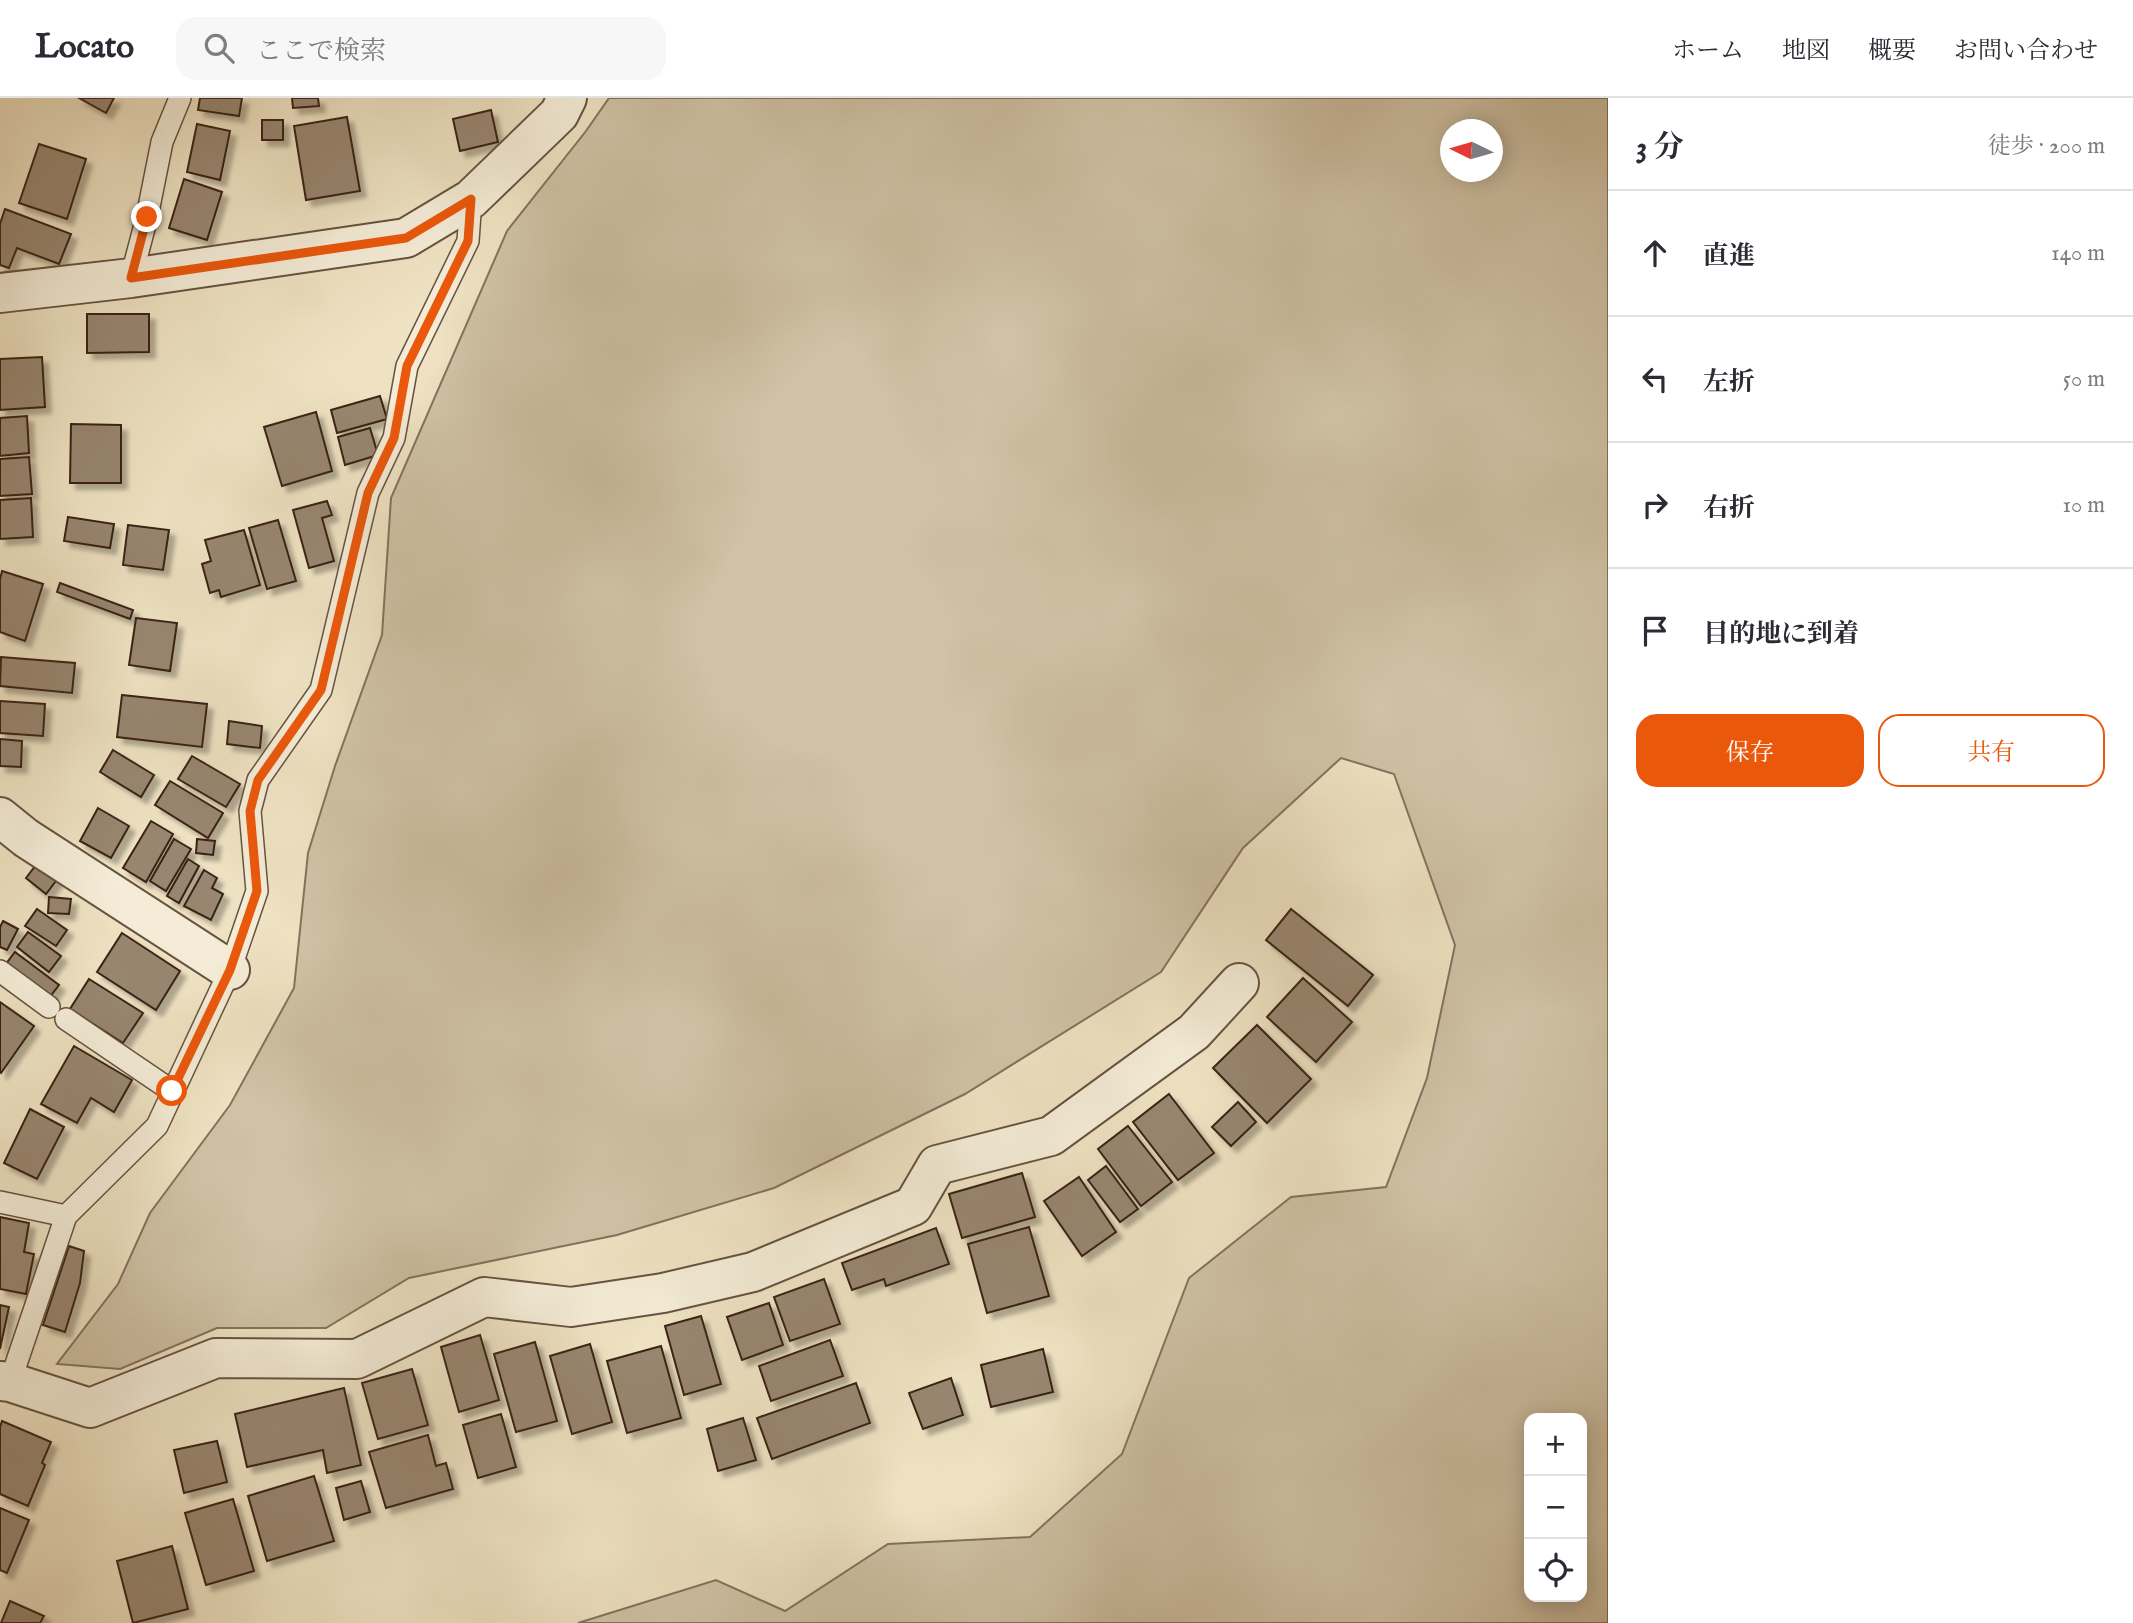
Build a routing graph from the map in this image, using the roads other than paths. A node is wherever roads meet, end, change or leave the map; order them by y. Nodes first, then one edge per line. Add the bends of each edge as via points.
1 (180, 98) edge
2 (567, 98) edge
3 (471, 199) junction
4 (131, 278) junction
5 (0, 293) edge
6 (0, 817) edge
7 (230, 970) junction
8 (0, 971) edge
9 (1239, 983) dead end
10 (172, 1091) junction
11 (0, 1202) edge
12 (66, 1216) junction
13 (3, 1384) edge

1 - 4 lane via 162,142
2 - 3 street via 559,114
3 - 4 street via 406,238
3 - 7 lane via 468,241 407,366 394,438 368,493 321,690 258,780 250,811 257,891
4 - 5 street
6 - 7 street
7 - 10 lane
8 - 10 lane
9 - 13 street via 1194,1032 1051,1136 937,1165 914,1206 753,1272 663,1293 570,1307 484,1297 357,1359 216,1358 90,1408
10 - 12 lane via 157,1126
11 - 12 lane
12 - 13 lane

